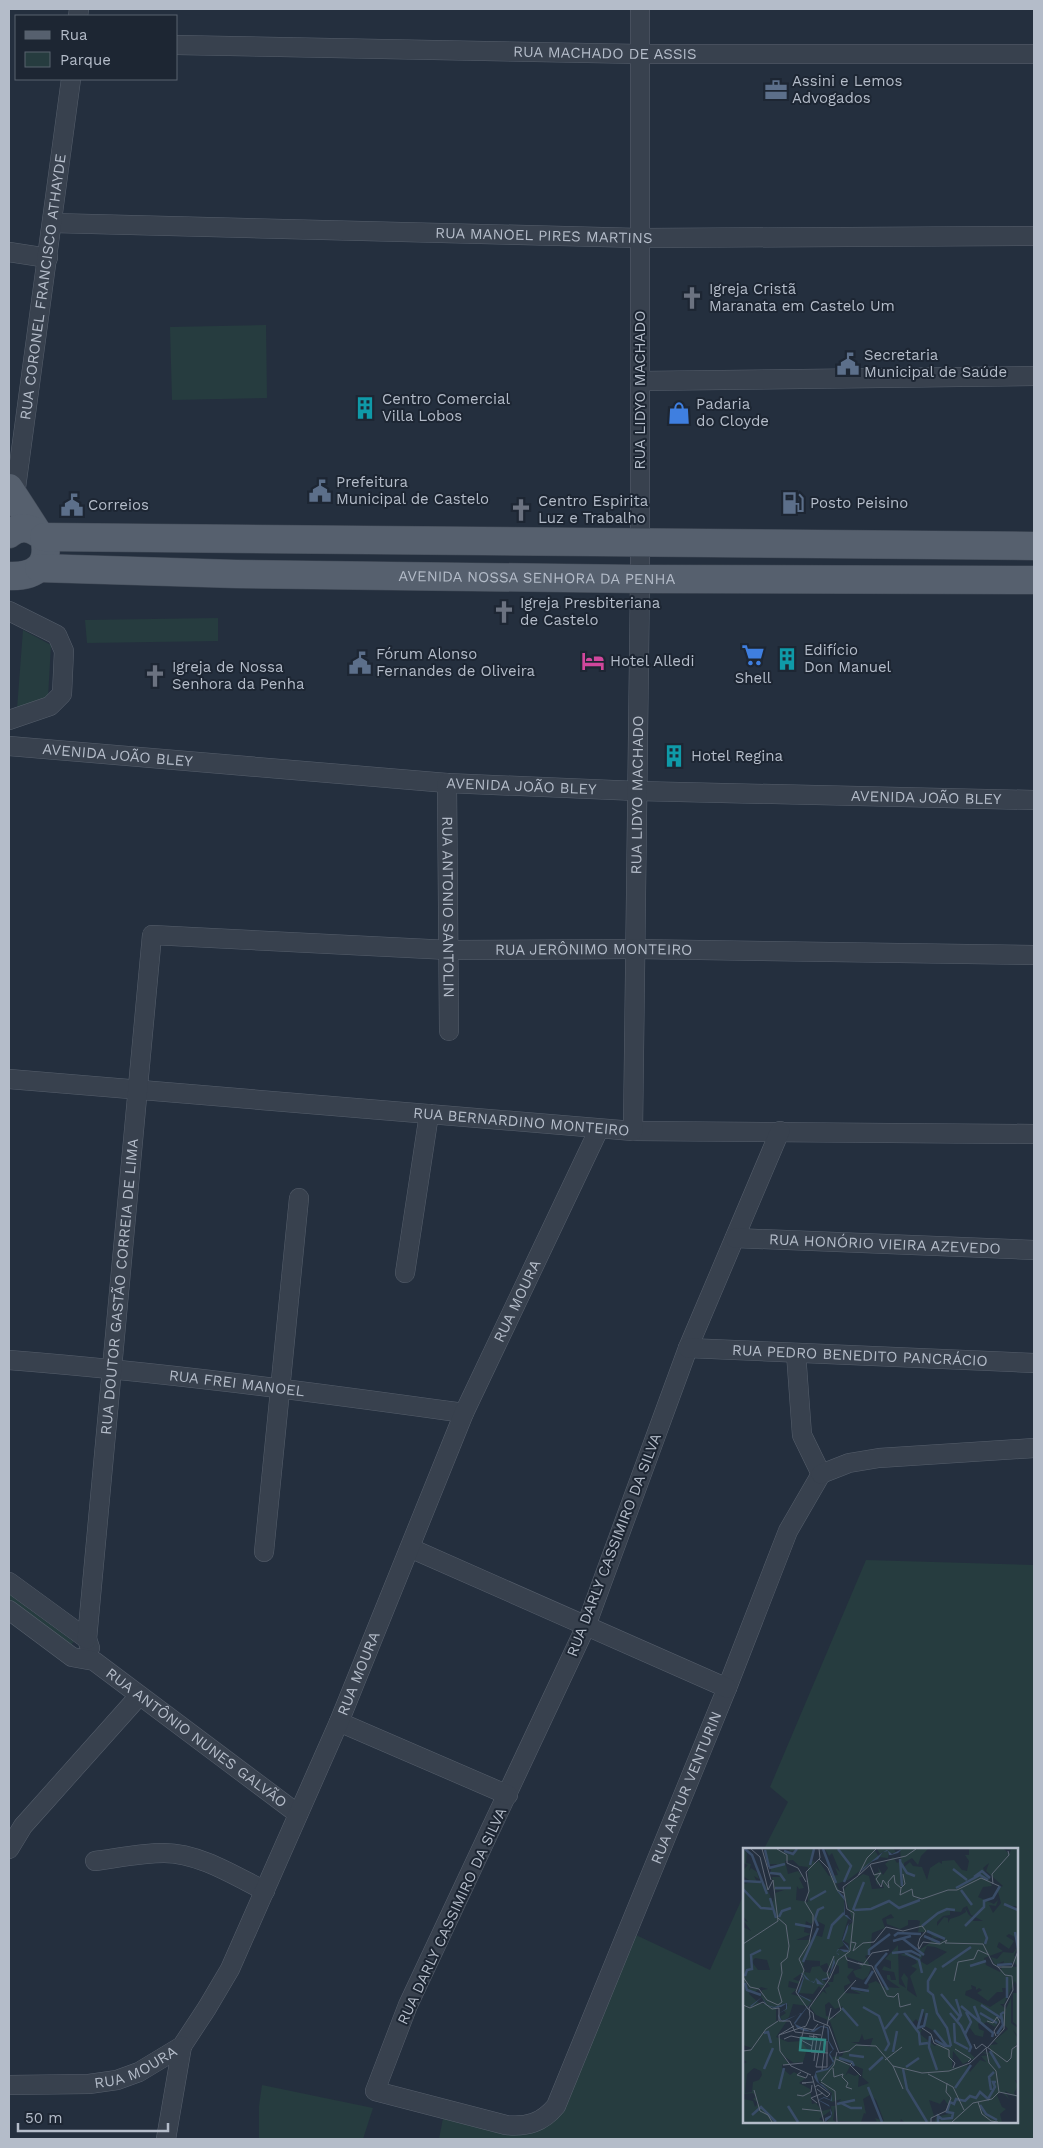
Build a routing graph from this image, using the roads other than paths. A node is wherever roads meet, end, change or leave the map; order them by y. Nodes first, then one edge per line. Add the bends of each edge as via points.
1 (640, 9) edge
2 (178, 45) edge
3 (640, 54) junction
4 (1034, 54) edge
5 (71, 80) edge
6 (53, 223) junction
7 (1034, 236) edge
8 (640, 238) junction
9 (9, 252) edge
10 (48, 258) junction
11 (1034, 376) edge
12 (640, 381) junction
13 (15, 441) edge
14 (12, 492) edge
15 (9, 534) edge
16 (41, 535) junction
17 (236, 537) junction
18 (640, 542) junction
19 (1034, 546) edge
20 (39, 568) junction
21 (236, 574) junction
22 (9, 576) edge
23 (640, 579) junction
24 (1034, 580) edge
25 (9, 612) edge
26 (9, 720) edge
27 (9, 746) edge
28 (447, 783) junction
29 (637, 791) junction
30 (1034, 800) edge
31 (152, 935) joint
32 (635, 949) junction
33 (449, 950) junction
34 (1034, 955) edge
35 (449, 1031) dead end
36 (9, 1080) edge
37 (136, 1092) junction
38 (429, 1114) junction
39 (599, 1129) junction
40 (633, 1131) junction
41 (780, 1131) junction
42 (1034, 1134) edge
43 (299, 1198) dead end
44 (736, 1238) junction
45 (1034, 1250) edge
46 (406, 1272) dead end
47 (688, 1348) junction
48 (796, 1353) junction
49 (9, 1360) edge
50 (1034, 1363) edge
51 (111, 1368) junction
52 (280, 1388) junction
53 (464, 1413) junction
54 (1034, 1448) edge
55 (821, 1474) junction
56 (410, 1548) junction
57 (264, 1552) dead end
58 (9, 1582) edge
59 (9, 1610) edge
60 (586, 1626) junction
61 (87, 1639) junction
62 (94, 1661) junction
63 (727, 1688) junction
64 (139, 1696) junction
65 (339, 1722) junction
66 (508, 1795) junction
67 (298, 1814) junction
68 (9, 1849) edge
69 (95, 1861) dead end
70 (265, 1892) junction
71 (182, 2046) junction
72 (9, 2085) edge
73 (375, 2091) joint
74 (166, 2139) edge

1 - 3 street, RUA LIDYO MACHADO
2 - 3 street, RUA MACHADO DE ASSIS
3 - 4 street, RUA MACHADO DE ASSIS
3 - 8 street, RUA LIDYO MACHADO
5 - 6 street, RUA CORONEL FRANCISCO ATHAYDE
6 - 8 street, RUA MANOEL PIRES MARTINS
6 - 10 street, RUA CORONEL FRANCISCO ATHAYDE
7 - 8 street, RUA MANOEL PIRES MARTINS
8 - 12 street, RUA LIDYO MACHADO
9 - 10 street
10 - 13 street, RUA CORONEL FRANCISCO ATHAYDE
11 - 12 street
12 - 18 street, RUA LIDYO MACHADO
13 - 14 street, RUA CORONEL FRANCISCO ATHAYDE
14 - 16 main road
15 - 16 main road via 17,528 25,528
16 - 17 main road
16 - 20 main road via 46,555
17 - 18 main road
17 - 21 main road
18 - 19 main road
18 - 23 street, RUA LIDYO MACHADO
20 - 21 main road, AVENIDA NOSSA SENHORA DA PENHA
20 - 22 main road, AVENIDA NOSSA SENHORA DA PENHA via 27,575
21 - 23 main road, AVENIDA NOSSA SENHORA DA PENHA
23 - 24 main road, AVENIDA NOSSA SENHORA DA PENHA
23 - 29 street, RUA LIDYO MACHADO
25 - 26 street via 57,635 64,651 62,694 50,706
27 - 28 street, AVENIDA JOÃO BLEY
28 - 29 street, AVENIDA JOÃO BLEY
28 - 33 street, RUA ANTONIO SANTOLIN
29 - 30 street, AVENIDA JOÃO BLEY
29 - 32 street, RUA LIDYO MACHADO
31 - 33 street, RUA JERÔNIMO MONTEIRO
31 - 37 street, RUA DOUTOR GASTÃO CORREIA DE LIMA
32 - 33 street, RUA JERÔNIMO MONTEIRO
32 - 34 street, RUA JERÔNIMO MONTEIRO
32 - 40 street, RUA LIDYO MACHADO
33 - 35 street, RUA ANTONIO SANTOLIN
36 - 37 street, RUA BERNARDINO MONTEIRO
37 - 38 street, RUA BERNARDINO MONTEIRO
37 - 51 street, RUA DOUTOR GASTÃO CORREIA DE LIMA
38 - 39 street, RUA BERNARDINO MONTEIRO
38 - 46 street
39 - 40 street, RUA BERNARDINO MONTEIRO
39 - 53 street, RUA MOURA
40 - 41 street, RUA BERNARDINO MONTEIRO
41 - 42 street, RUA BERNARDINO MONTEIRO
41 - 44 street, RUA DARLY CASSIMIRO DA SILVA
43 - 52 street
44 - 45 street, RUA HONÓRIO VIEIRA AZEVEDO
44 - 47 street, RUA DARLY CASSIMIRO DA SILVA
47 - 48 street, RUA PEDRO BENEDITO PANCRÁCIO
47 - 60 street, RUA DARLY CASSIMIRO DA SILVA
48 - 50 street, RUA PEDRO BENEDITO PANCRÁCIO
48 - 55 street via 802,1434
49 - 51 street, RUA FREI MANOEL
51 - 52 street, RUA FREI MANOEL
51 - 61 street, RUA DOUTOR GASTÃO CORREIA DE LIMA
52 - 53 street, RUA FREI MANOEL
52 - 57 street
53 - 56 street, RUA MOURA
54 - 55 street via 879,1458 849,1463
55 - 63 street, RUA ARTUR VENTURIN via 788,1531
56 - 60 street
56 - 65 street, RUA MOURA
58 - 61 street
59 - 62 street, RUA ANTÔNIO NUNES GALVÃO via 72,1657
60 - 63 street
60 - 66 street, RUA DARLY CASSIMIRO DA SILVA
61 - 62 street, RUA ANTÔNIO NUNES GALVÃO
62 - 64 street, RUA ANTÔNIO NUNES GALVÃO
63 - 73 street, RUA ARTUR VENTURIN via 556,2106 548,2116 523,2126 506,2125
64 - 67 street, RUA ANTÔNIO NUNES GALVÃO
64 - 68 street via 24,1826
65 - 66 street
65 - 67 street, RUA MOURA
66 - 73 street, RUA DARLY CASSIMIRO DA SILVA via 408,2005
67 - 70 street, RUA MOURA
69 - 70 street via 165,1853 186,1856
70 - 71 street, RUA MOURA via 230,1969
71 - 72 street, RUA MOURA via 139,2072 118,2080 89,2084
71 - 74 street

